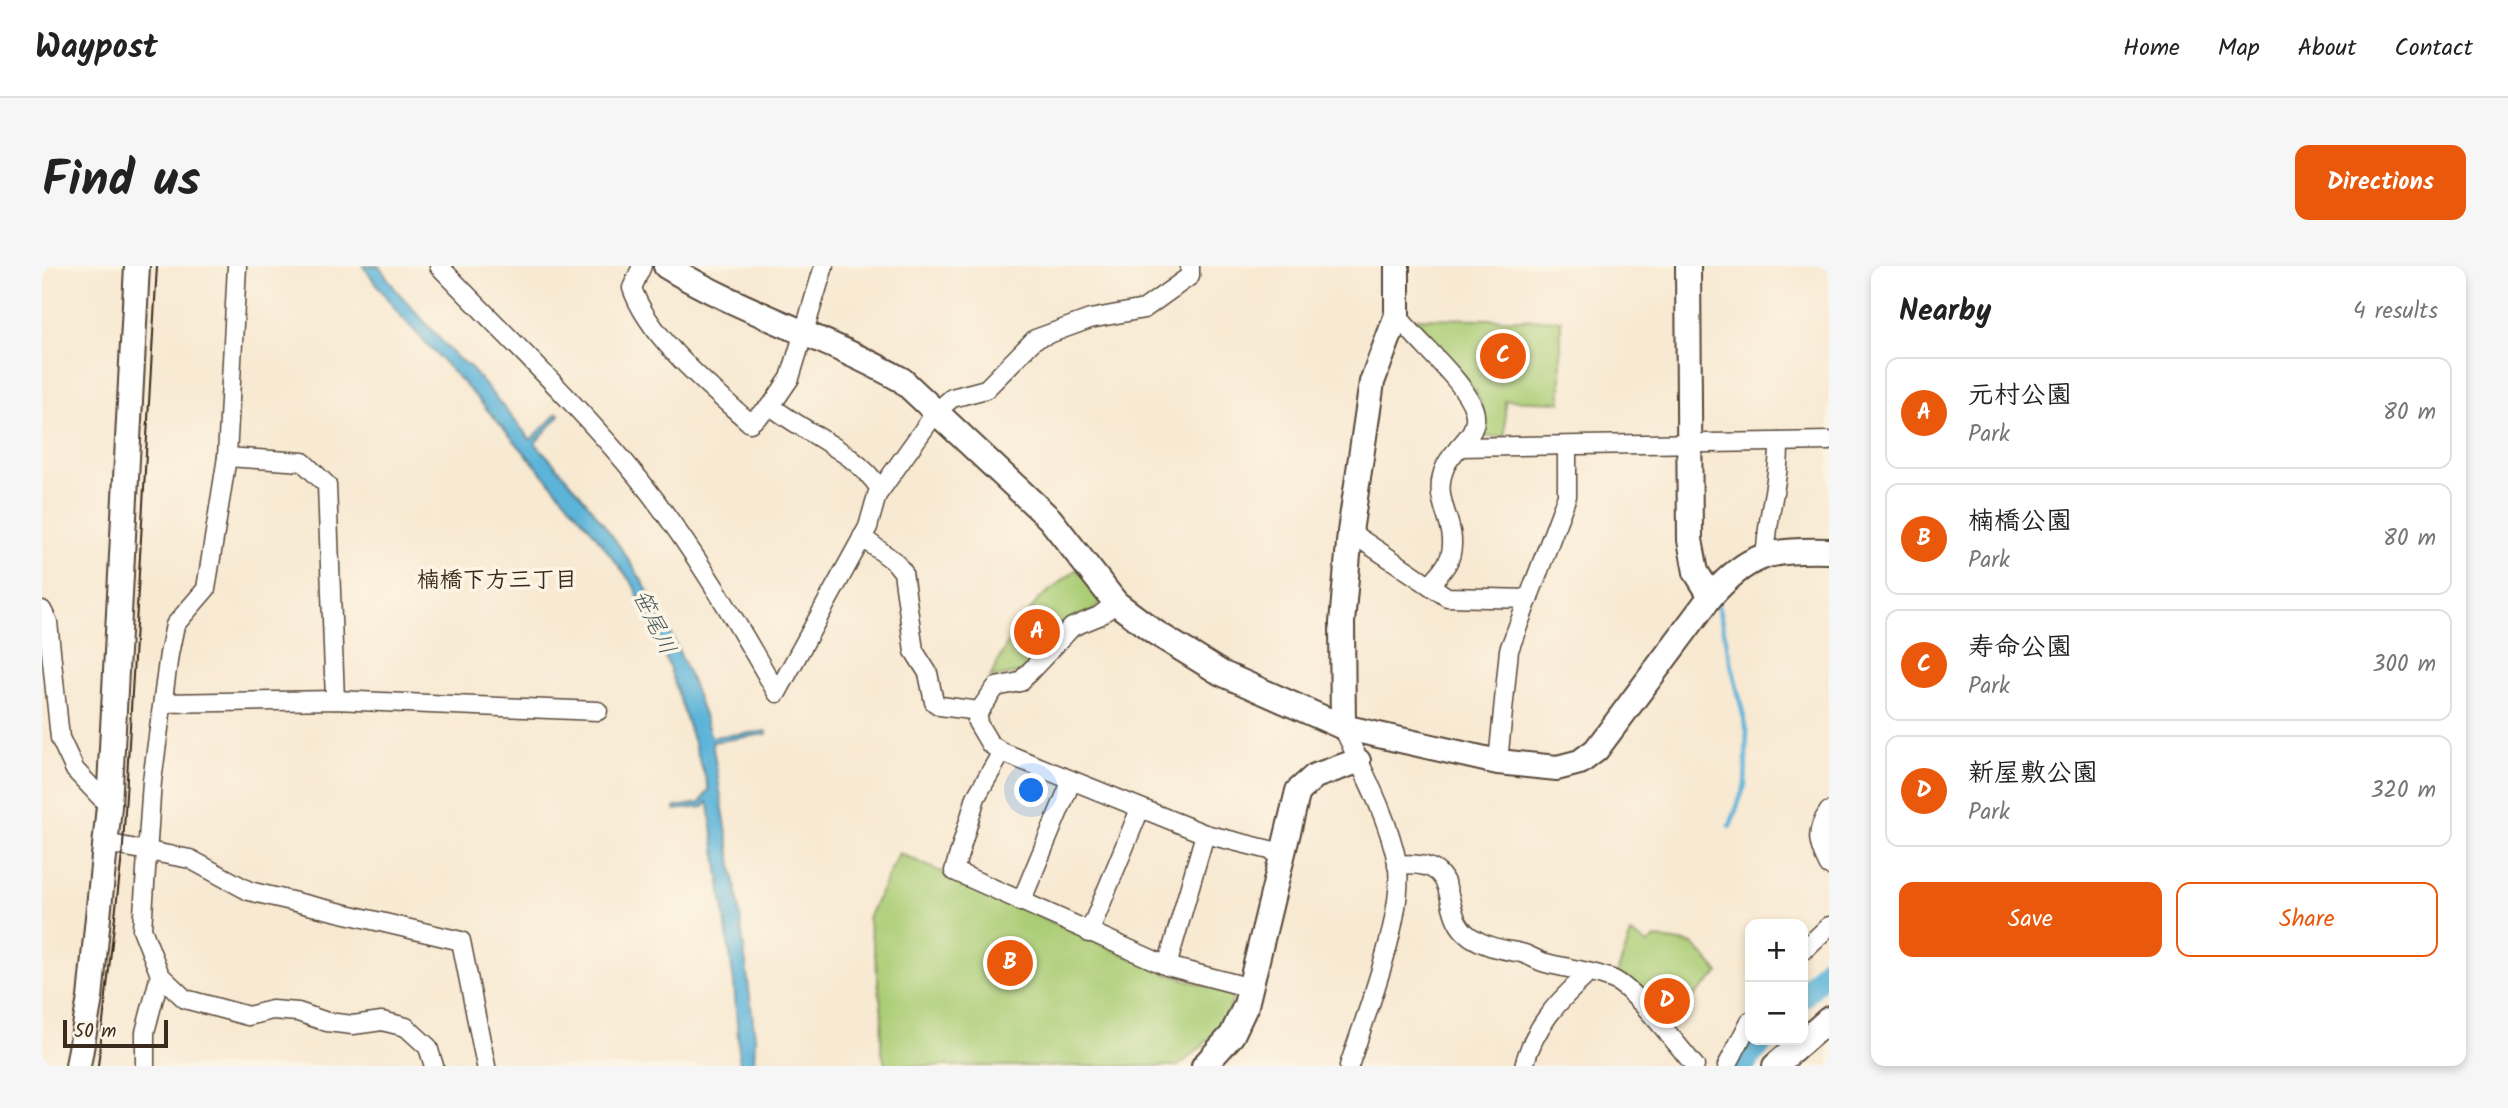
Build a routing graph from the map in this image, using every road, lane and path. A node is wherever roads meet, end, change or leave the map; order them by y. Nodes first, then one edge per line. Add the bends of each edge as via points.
1 (137, 266) edge
2 (237, 266) edge
3 (439, 266) edge
4 (642, 266) edge
5 (666, 266) edge
6 (824, 266) edge
7 (1206, 266) edge
8 (1397, 266) edge
9 (1688, 266) edge
10 (1190, 271) edge
11 (1397, 315) junction
12 (804, 334) junction
13 (771, 405) junction
14 (936, 412) junction
15 (1829, 441) edge
16 (1779, 442) junction
17 (1696, 444) junction
18 (1459, 447) junction
19 (1567, 447) junction
20 (227, 457) junction
21 (880, 489) junction
22 (1350, 532) junction
23 (863, 537) junction
24 (1829, 551) edge
25 (1766, 554) junction
26 (1431, 584) junction
27 (1711, 596) junction
28 (1529, 599) junction
29 (1116, 603) junction
30 (42, 610) edge
31 (335, 700) junction
32 (163, 703) junction
33 (598, 711) dead end
34 (979, 711) junction
35 (1343, 727) junction
36 (1002, 752) junction
37 (1358, 761) junction
38 (1498, 762) junction
39 (1071, 782) junction
40 (109, 806) junction
41 (1140, 809) junction
42 (1829, 811) edge
43 (1205, 834) junction
44 (105, 843) junction
45 (148, 850) junction
46 (1282, 853) junction
47 (1397, 865) junction
48 (1829, 866) edge
49 (1021, 902) junction
50 (1829, 926) edge
51 (1089, 933) junction
52 (1808, 946) edge
53 (1167, 967) junction
54 (1589, 973) junction
55 (160, 975) junction
56 (1251, 988) junction
57 (1829, 1019) edge
58 (1745, 1031) edge
59 (78, 1066) edge
60 (145, 1066) edge
61 (434, 1066) edge
62 (486, 1066) edge
63 (1204, 1066) edge
64 (1349, 1066) edge
65 (1524, 1066) edge
66 (1695, 1066) edge
67 (1727, 1066) edge
68 (1775, 1066) edge

1 - 40 street
2 - 20 street
3 - 23 street via 639,480 707,575 777,693
4 - 13 street via 634,279 636,297 678,355 750,423
5 - 12 street
6 - 12 street
7 - 10 street
8 - 11 street
9 - 17 street
10 - 14 street via 1144,309 1090,319 1035,339 986,389 952,398
11 - 18 street via 1471,401 1474,426
11 - 22 street via 1372,382
12 - 13 street via 790,378
12 - 14 street via 902,380
13 - 21 street via 858,463
14 - 21 street
14 - 29 street via 1050,519
15 - 16 street
16 - 17 street
16 - 25 street via 1779,464 1766,522
17 - 19 street
17 - 27 street via 1690,540 1696,572
18 - 19 street
18 - 26 street via 1440,479 1439,492 1451,554
19 - 28 street via 1567,496
20 - 31 street via 303,463 327,485
20 - 32 street via 205,589 175,625
21 - 23 street
22 - 26 street
22 - 35 street via 1342,623
23 - 34 street via 903,572 914,652 928,673 934,702
24 - 25 street
25 - 27 street via 1731,574
26 - 28 street via 1447,597
27 - 38 street via 1596,750 1580,762 1557,768
28 - 38 street via 1509,650
29 - 34 street via 1099,617 1072,627 1020,682 996,687
29 - 35 street via 1221,673
30 - 40 street via 48,622 60,738 75,771
31 - 32 street
31 - 33 street
32 - 45 street
34 - 36 street via 977,722 983,735
35 - 37 street
35 - 38 street
36 - 39 street
36 - 49 street via 976,797 954,871
37 - 46 street via 1306,780 1298,791
37 - 47 street via 1385,819
39 - 41 street
39 - 49 street
40 - 44 street
41 - 43 street
41 - 51 street
42 - 48 street via 1818,833
43 - 46 street
43 - 53 street
44 - 45 street
44 - 59 street via 90,998
45 - 55 street via 142,929
45 - 62 street via 190,859 249,891 461,940
46 - 56 street
47 - 54 street via 1421,863 1432,868 1451,891 1454,918 1460,927 1493,949
47 - 64 street via 1391,935
49 - 51 street
50 - 52 street
51 - 53 street
53 - 56 street
54 - 65 street via 1558,1000 1539,1026
54 - 66 street via 1623,987
55 - 60 street via 145,1032
55 - 61 street via 185,999 248,1016 272,1010 327,1022 382,1021 406,1027 428,1047
56 - 63 street via 1232,1035
57 - 68 street
58 - 67 street

